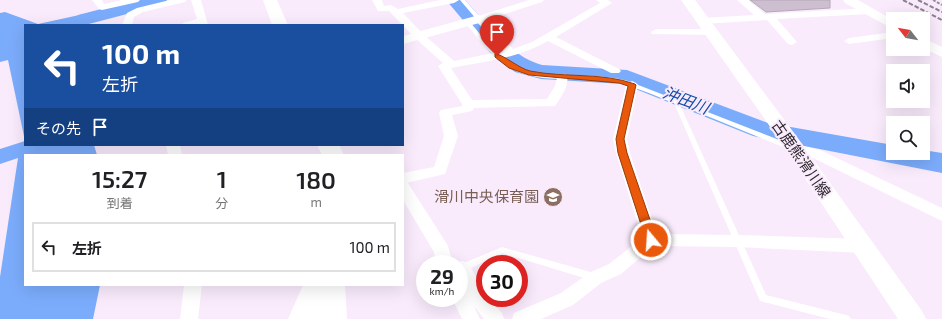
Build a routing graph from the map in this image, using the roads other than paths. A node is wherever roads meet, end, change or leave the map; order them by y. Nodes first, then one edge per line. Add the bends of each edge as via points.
1 (97, 0) edge
2 (135, 0) edge
3 (182, 0) edge
4 (196, 0) edge
5 (270, 0) edge
6 (377, 0) edge
7 (454, 0) edge
8 (462, 0) edge
9 (539, 0) edge
10 (688, 0) edge
11 (742, 0) edge
12 (849, 0) edge
13 (607, 1) edge
14 (869, 11) junction
15 (396, 12) junction
16 (767, 18) junction
17 (473, 21) junction
18 (886, 21) edge
19 (202, 23) edge
20 (127, 24) edge
21 (280, 24) edge
22 (706, 26) junction
23 (656, 32) dead end
24 (419, 36) junction
25 (886, 36) edge
26 (548, 37) junction
27 (404, 40) edge
28 (849, 41) dead end
29 (792, 42) dead end
30 (930, 46) edge
31 (511, 53) junction
32 (942, 53) edge
33 (497, 56) junction
34 (452, 64) junction
35 (615, 71) dead end
36 (562, 76) junction
37 (632, 85) junction
38 (678, 102) junction
39 (468, 104) junction
40 (788, 139) junction
41 (404, 178) edge
42 (404, 189) edge
43 (942, 215) edge
44 (651, 240) junction
45 (737, 241) junction
46 (863, 246) junction
47 (445, 255) edge
48 (468, 262) edge
49 (594, 278) junction
50 (468, 284) edge
51 (193, 286) edge
52 (317, 286) edge
53 (331, 286) edge
54 (465, 307) edge
55 (189, 319) edge
56 (303, 319) edge
57 (332, 319) edge
58 (471, 319) edge
59 (495, 319) edge
60 (521, 319) edge
61 (846, 319) edge
62 (913, 319) edge

1 - 2 street via 102,7
3 - 20 street via 140,10 130,15
4 - 19 street
5 - 21 main road
6 - 15 street via 381,9 391,8
7 - 15 street
8 - 17 lane
9 - 17 street
10 - 22 main road, 古鹿熊滑川線
11 - 16 street
12 - 14 street
13 - 26 street
14 - 16 street
14 - 18 street
15 - 24 street
16 - 22 street
16 - 29 street
17 - 24 street
17 - 31 street
17 - 33 lane
22 - 23 street
22 - 40 main road, 古鹿熊滑川線
24 - 27 street
24 - 34 street
25 - 28 street
26 - 31 street
26 - 35 street
30 - 32 street
31 - 33 street
33 - 34 street
33 - 36 lane via 512,67 529,73
34 - 39 street via 444,66
36 - 37 lane via 620,81
36 - 39 street via 561,86 551,103
37 - 38 lane
37 - 44 street via 620,139
38 - 40 lane
38 - 45 lane via 676,105
39 - 41 street via 468,108 445,113 451,136 440,171
40 - 43 street
40 - 46 main road, 古鹿熊滑川線
42 - 47 street
44 - 45 street
44 - 49 street via 615,269
45 - 46 street
45 - 61 lane via 764,298
46 - 62 main road, 古鹿熊滑川線
48 - 49 lane via 502,250
49 - 60 street via 567,299
50 - 59 street
51 - 55 street
52 - 56 main road
53 - 57 main road
54 - 58 street

